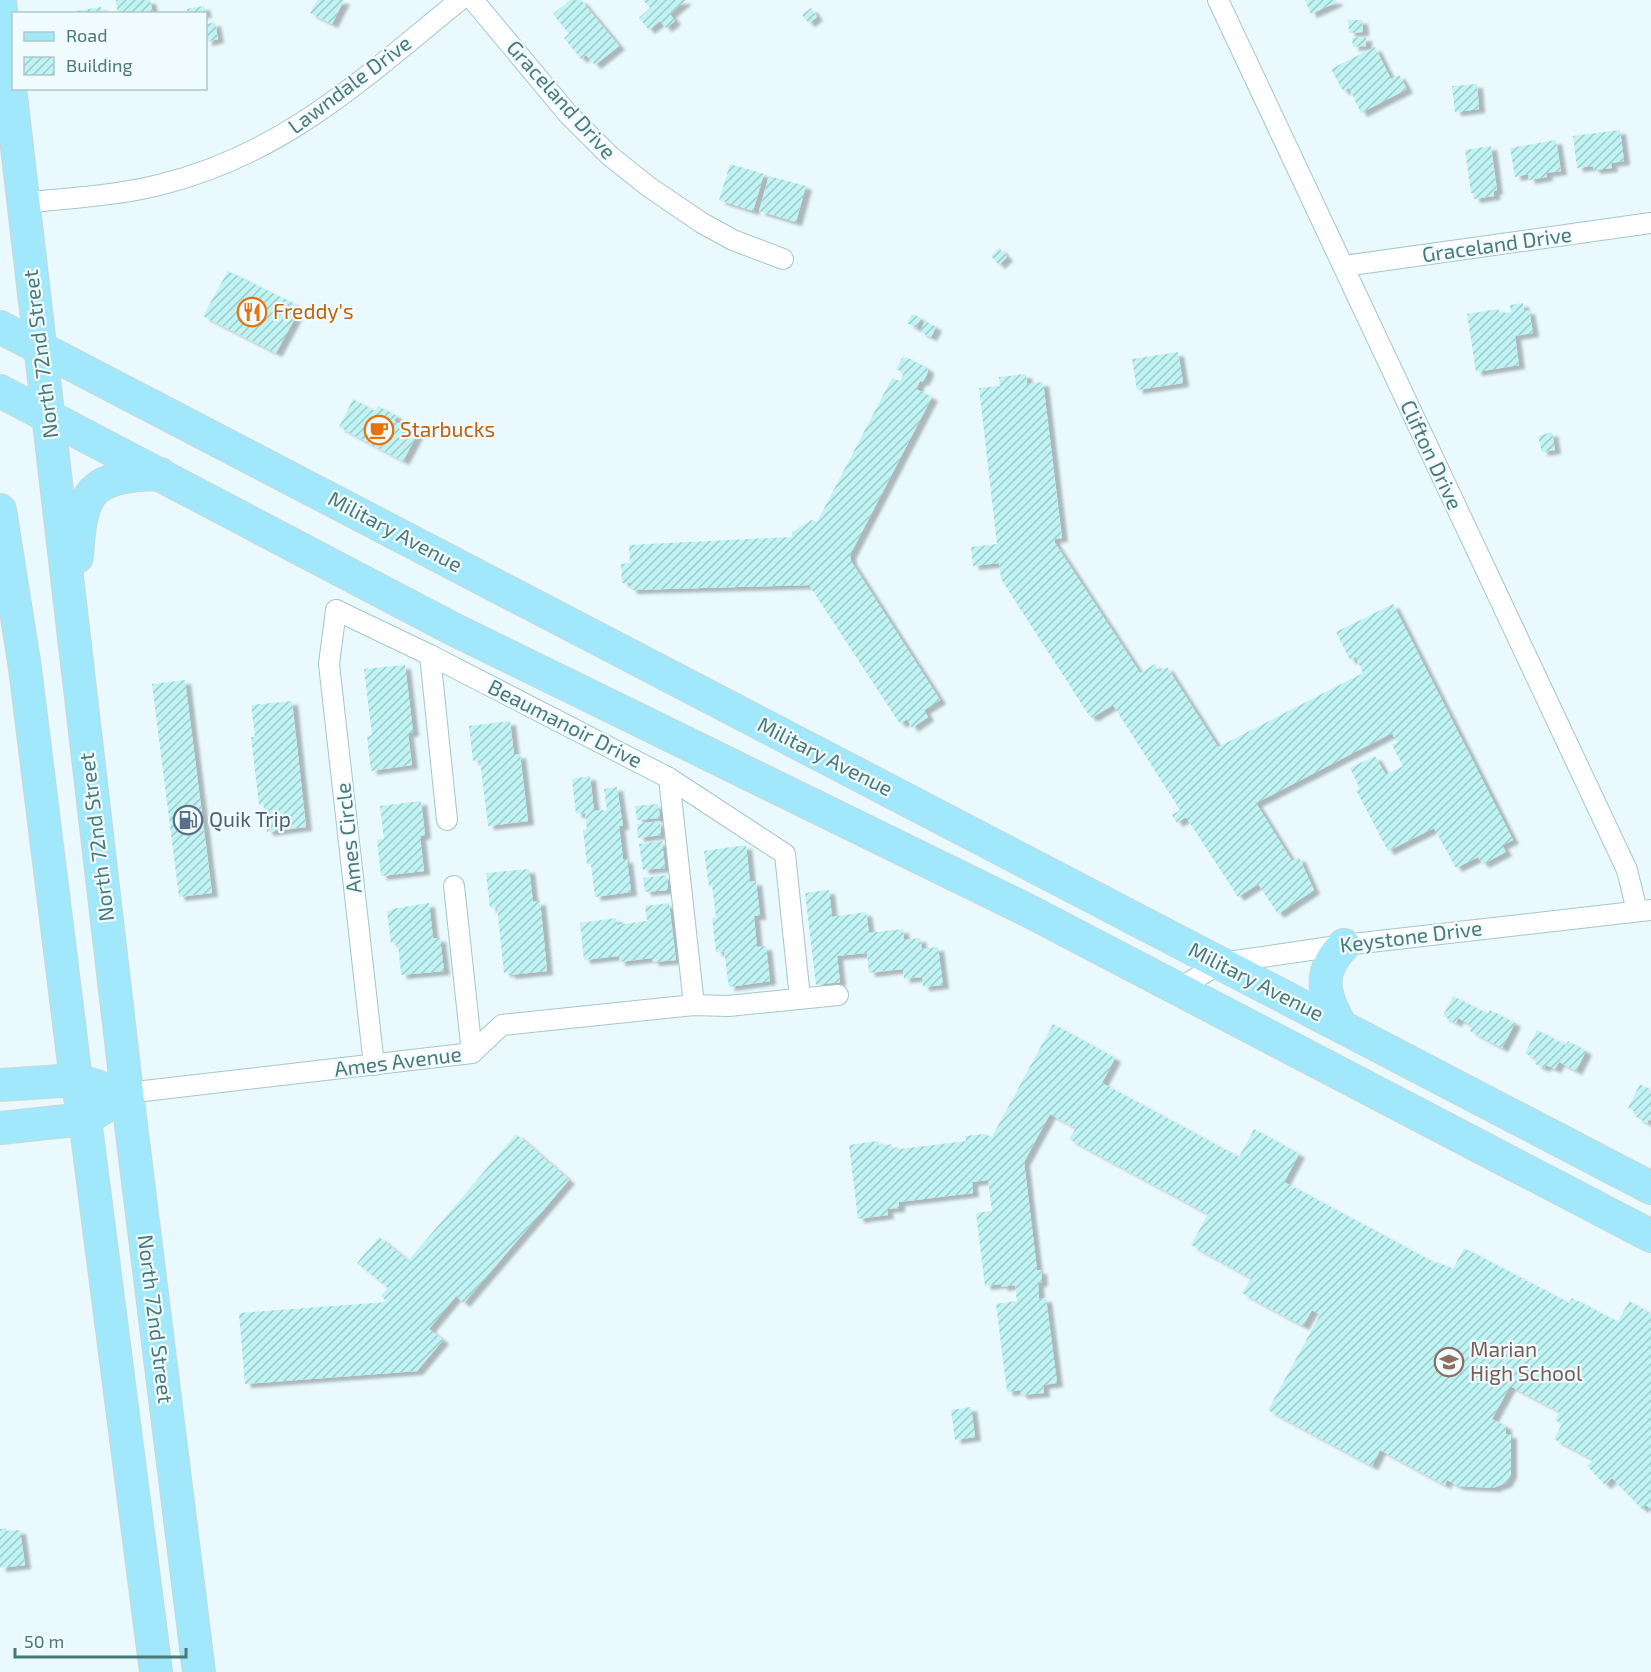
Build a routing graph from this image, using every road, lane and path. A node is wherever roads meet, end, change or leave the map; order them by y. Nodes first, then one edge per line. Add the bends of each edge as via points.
1 (460, 0) edge
2 (473, 0) edge
3 (1218, 0) edge
4 (0, 1) edge
5 (23, 203) junction
6 (1651, 223) edge
7 (783, 259) dead end
8 (1344, 266) junction
9 (0, 327) edge
10 (40, 346) junction
11 (0, 391) edge
12 (48, 416) junction
13 (160, 474) junction
14 (0, 510) edge
15 (336, 610) joint
16 (72, 633) junction
17 (430, 655) junction
18 (669, 778) junction
19 (447, 820) dead end
20 (454, 886) dead end
21 (1644, 910) edge
22 (1344, 945) junction
23 (1221, 963) junction
24 (1178, 989) junction
25 (838, 995) dead end
26 (800, 998) junction
27 (694, 1005) junction
28 (1341, 1026) junction
29 (472, 1053) junction
30 (374, 1065) junction
31 (76, 1080) junction
32 (0, 1085) edge
33 (127, 1094) junction
34 (85, 1119) junction
35 (0, 1128) edge
36 (1651, 1188) edge
37 (1651, 1236) edge
38 (156, 1672) edge
39 (199, 1672) edge

1 - 5 street, Lawndale Drive via 337,100 277,139 225,164 140,189
2 - 7 street, Graceland Drive via 568,114 610,156 702,223
3 - 8 street, Clifton Drive
4 - 5 main road, North 72nd Street
5 - 10 main road, North 72nd Street
6 - 8 street, Graceland Drive
8 - 21 street, Clifton Drive
9 - 10 main road, Military Avenue
10 - 12 main road, North 72nd Street
10 - 23 main road, Military Avenue
11 - 12 main road, Military Avenue
12 - 13 main road, Military Avenue
12 - 16 main road, North 72nd Street
13 - 16 main road via 115,479 89,495 79,525
13 - 24 main road, Military Avenue via 453,629 1027,910
14 - 31 main road, North 72nd Street via 25,668
15 - 17 street, Beaumanoir Drive
15 - 30 street, Ames Circle via 329,664
16 - 33 main road, North 72nd Street
17 - 18 street, Beaumanoir Drive
17 - 19 street
18 - 26 street, Beaumanoir Drive via 785,854
18 - 27 street
20 - 29 street
21 - 22 street, Keystone Drive
22 - 23 street, Keystone Drive
22 - 28 main road via 1330,963 1325,990
23 - 24 street, Keystone Drive
23 - 28 main road, Military Avenue
24 - 37 main road, Military Avenue
25 - 26 street, Ames Avenue
26 - 27 street, Ames Avenue via 728,1006
27 - 29 street, Ames Avenue via 502,1025
28 - 36 main road, Military Avenue
29 - 30 street, Ames Avenue
30 - 33 street, Ames Avenue
31 - 32 main road, Ames Avenue
31 - 33 main road, Ames Avenue
31 - 34 main road, North 72nd Street
33 - 34 main road, Ames Avenue
33 - 39 main road, North 72nd Street
34 - 35 main road, Ames Avenue
34 - 38 main road, North 72nd Street

